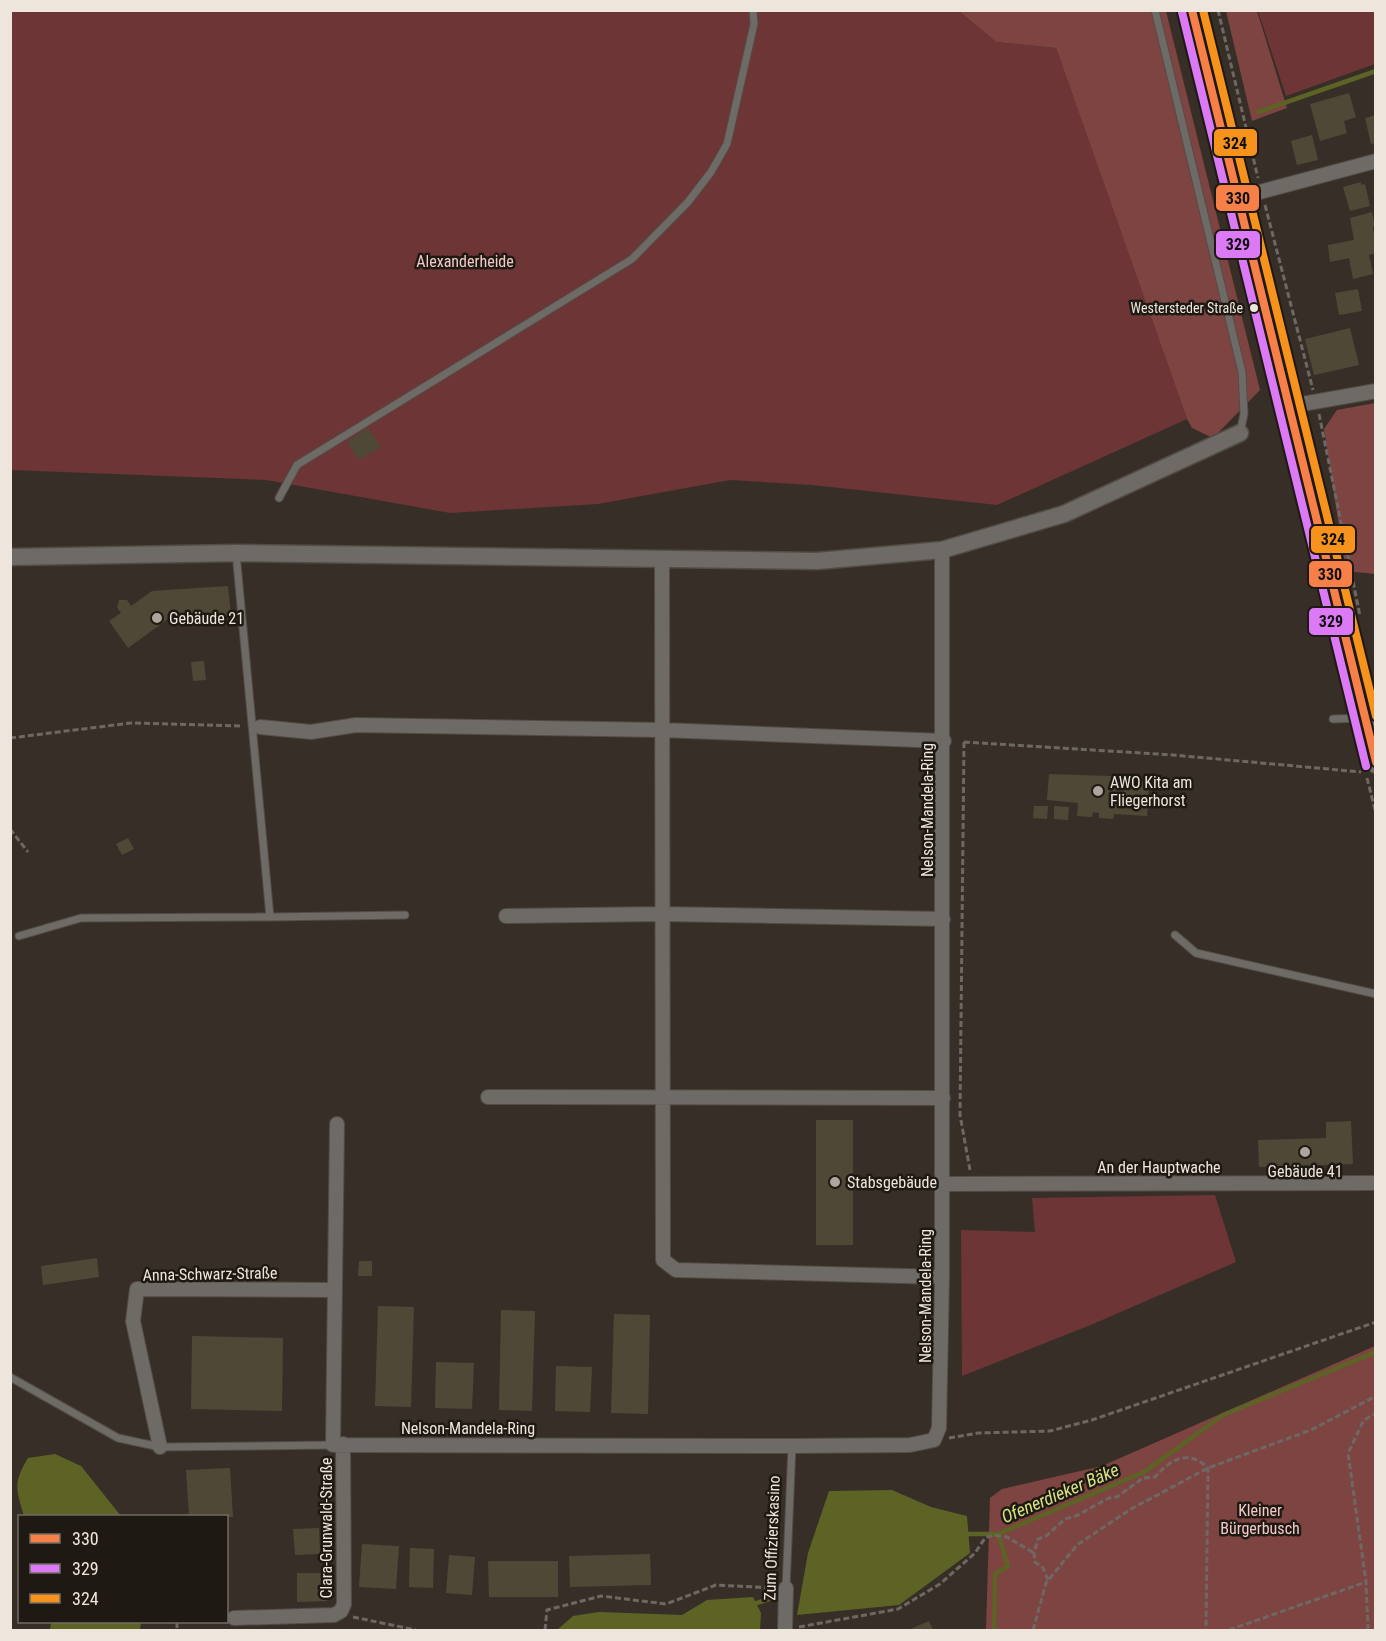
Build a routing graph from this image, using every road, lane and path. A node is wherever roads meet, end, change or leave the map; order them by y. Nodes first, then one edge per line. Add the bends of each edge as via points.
1 (753, 10) edge
2 (1155, 10) edge
3 (1192, 10) edge
4 (1218, 10) edge
5 (1376, 160) edge
6 (1261, 192) junction
7 (1237, 198) junction
8 (1376, 391) edge
9 (1316, 401) junction
10 (1291, 406) junction
11 (1240, 433) joint
12 (279, 498) dead end
13 (942, 550) junction
14 (236, 553) junction
15 (10, 557) edge
16 (662, 559) junction
17 (1361, 625) dead end
18 (1364, 718) junction
19 (1333, 719) dead end
20 (260, 727) joint
21 (662, 730) junction
22 (10, 738) edge
23 (944, 741) junction
24 (964, 742) junction
25 (1371, 768) edge
26 (10, 829) edge
27 (28, 852) dead end
28 (662, 914) junction
29 (405, 915) dead end
30 (506, 916) dead end
31 (270, 917) junction
32 (943, 919) junction
33 (1175, 935) dead end
34 (19, 936) dead end
35 (1376, 994) edge
36 (488, 1096) dead end
37 (663, 1096) junction
38 (943, 1098) junction
39 (337, 1124) dead end
40 (1376, 1183) edge
41 (942, 1184) junction
42 (972, 1184) junction
43 (942, 1277) junction
44 (335, 1290) junction
45 (1376, 1322) edge
46 (10, 1377) edge
47 (1376, 1396) edge
48 (1376, 1413) edge
49 (934, 1440) junction
50 (338, 1445) junction
51 (792, 1446) junction
52 (160, 1447) junction
53 (1208, 1468) junction
54 (1034, 1552) junction
55 (1048, 1580) junction
56 (1366, 1582) junction
57 (786, 1588) junction
58 (341, 1611) junction
59 (234, 1618) dead end
60 (416, 1630) edge
61 (545, 1630) edge
62 (785, 1630) edge
63 (1033, 1630) edge
64 (1206, 1630) edge
65 (1228, 1630) edge
66 (1368, 1630) edge

1 - 12 lane via 754,24 727,144 688,202 632,259 297,465
2 - 11 lane via 1242,372 1244,414
3 - 7 main road
4 - 6 path
5 - 6 street
6 - 7 street
6 - 9 path
7 - 10 main road
8 - 9 street
9 - 10 street
9 - 17 path
10 - 18 main road
11 - 13 street via 1064,514
13 - 16 street via 817,561
13 - 23 street, Nelson-Mandela-Ring
14 - 15 street
14 - 16 street
14 - 31 lane
16 - 21 street
18 - 19 lane
18 - 25 main road
20 - 21 street via 311,732 356,725
20 - 22 path via 131,723
21 - 23 street
21 - 28 street
23 - 24 path
23 - 32 street, Nelson-Mandela-Ring
24 - 25 path
24 - 42 path via 960,1114
26 - 27 path
28 - 30 street
28 - 32 street
28 - 37 street
29 - 31 lane
31 - 34 lane via 81,918
32 - 38 street, Nelson-Mandela-Ring
33 - 35 lane via 1196,953
36 - 37 street
37 - 38 street
37 - 43 street via 663,1260 676,1270
38 - 41 street, Nelson-Mandela-Ring
39 - 44 street, Clara-Grunwald-Straße
40 - 42 street, An der Hauptwache
41 - 42 street, An der Hauptwache
41 - 43 street, Nelson-Mandela-Ring
43 - 49 street, Nelson-Mandela-Ring via 939,1428
44 - 50 street, Clara-Grunwald-Straße
44 - 52 street, Anna-Schwarz-Straße via 136,1289 133,1321
45 - 49 path via 1092,1420 1050,1431 978,1433
46 - 52 lane via 118,1438
47 - 53 path via 1311,1430
48 - 56 path via 1364,1420 1348,1453
49 - 51 street, Nelson-Mandela-Ring via 910,1445
50 - 51 street, Nelson-Mandela-Ring
50 - 52 lane
50 - 58 street, Clara-Grunwald-Straße via 344,1604
51 - 57 lane, Zum Offizierskasino
53 - 54 path via 1198,1459 1186,1457 1165,1466 1155,1477 1143,1478 1118,1497 1065,1519 1038,1539
53 - 55 path via 1131,1509 1077,1545
53 - 64 path
54 - 55 path via 1035,1562
54 - 62 path via 1007,1537 993,1535 985,1538 975,1553 940,1584 898,1609
55 - 63 path
56 - 65 path
56 - 66 path
57 - 61 path via 716,1585 666,1604 601,1596 547,1610
57 - 62 street, Zum Offizierskasino
58 - 59 street, Clara-Grunwald-Straße via 334,1615
58 - 60 path via 359,1619

